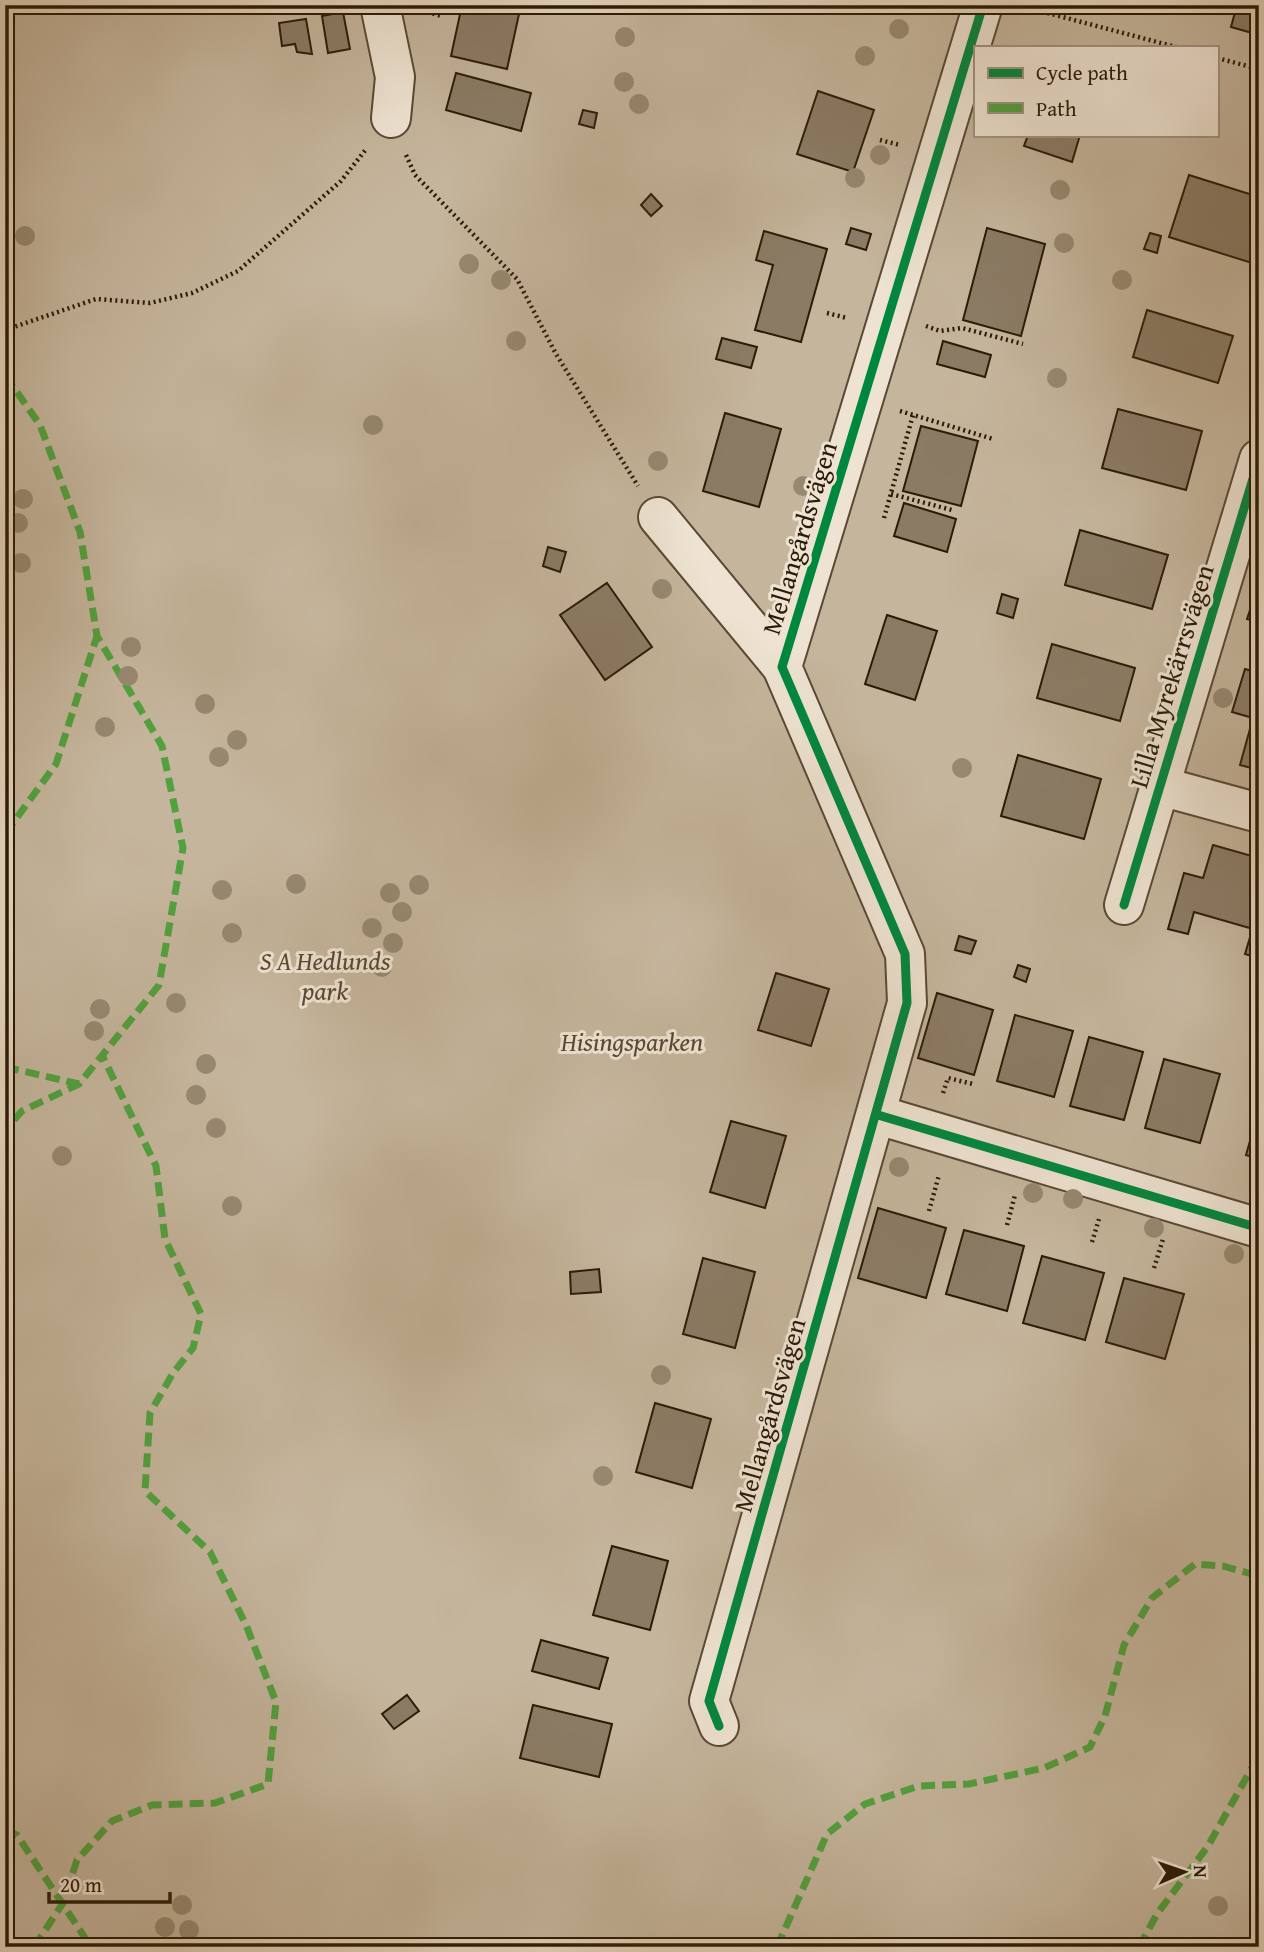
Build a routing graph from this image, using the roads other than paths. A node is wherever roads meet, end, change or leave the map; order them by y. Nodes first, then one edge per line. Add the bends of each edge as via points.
1 (380, 5) edge
2 (983, 5) edge
3 (391, 118) road end
4 (1259, 459) edge
5 (658, 517) road end
6 (782, 667) junction
7 (1160, 786) junction
8 (1259, 813) edge
9 (1124, 905) dead end
10 (877, 1115) junction
11 (1259, 1228) edge
12 (719, 1726) dead end

1 - 3 street via 395,77
2 - 6 street, Mellangårdsvägen
4 - 7 street, Lilla Myrekärrsvägen
5 - 6 street, Mellangårdsvägen
6 - 10 street, Mellangårdsvägen via 905,954 907,1003
7 - 8 street, Lilla Myrekärrsvägen
7 - 9 street, Lilla Myrekärrsvägen
10 - 11 street
10 - 12 street, Mellangårdsvägen via 709,1701

